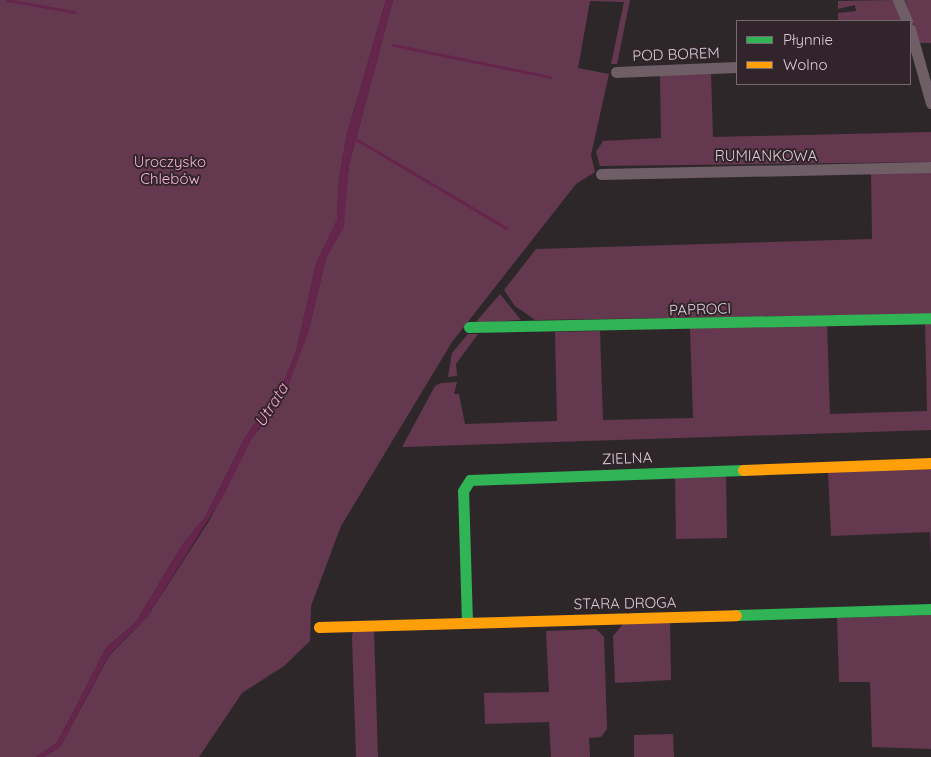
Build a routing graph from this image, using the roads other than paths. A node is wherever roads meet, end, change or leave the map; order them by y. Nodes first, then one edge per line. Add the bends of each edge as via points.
1 (898, 0) edge
2 (907, 20) edge
3 (911, 35) edge
4 (915, 61) edge
5 (736, 67) edge
6 (616, 72) dead end
7 (931, 103) edge
8 (931, 167) edge
9 (601, 174) dead end
10 (931, 318) edge
11 (469, 327) dead end
12 (931, 464) edge
13 (931, 610) edge
14 (467, 623) junction
15 (320, 627) dead end

1 - 2 street
3 - 4 street
4 - 7 street
5 - 6 street, POD BOREM
8 - 9 street, RUMIANKOWA
10 - 11 street, PAPROCI
12 - 14 street, ZIELNA via 470,480 463,491
13 - 14 street, STARA DROGA
14 - 15 street, STARA DROGA

